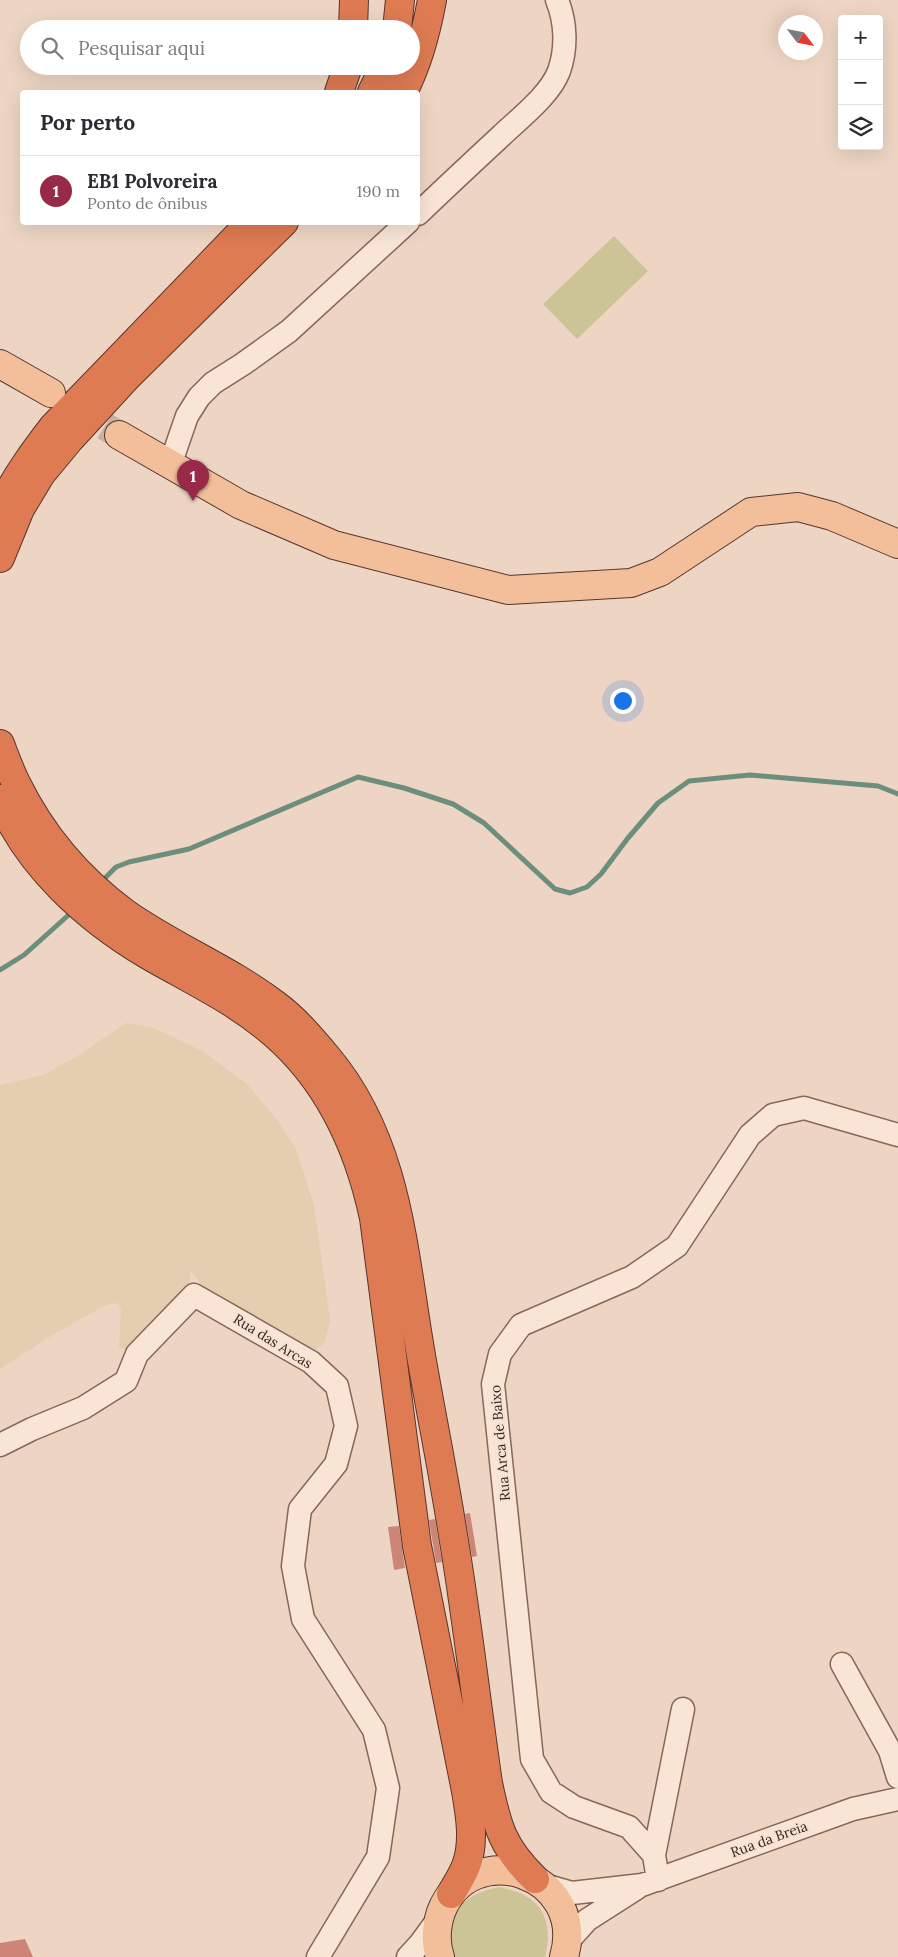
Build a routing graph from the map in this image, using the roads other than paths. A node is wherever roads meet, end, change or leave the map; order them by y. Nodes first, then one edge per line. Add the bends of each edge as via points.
1 (354, 0) edge
2 (400, 0) edge
3 (419, 0) edge
4 (432, 0) edge
5 (557, 0) edge
6 (353, 20) edge
7 (397, 20) edge
8 (415, 20) edge
9 (420, 53) edge
10 (345, 75) edge
11 (380, 75) edge
12 (399, 75) edge
13 (412, 75) edge
14 (341, 90) edge
15 (373, 90) edge
16 (393, 90) edge
17 (404, 90) edge
18 (420, 212) edge
19 (247, 225) edge
20 (258, 225) edge
21 (281, 225) edge
22 (405, 225) edge
23 (186, 289) junction
24 (0, 364) edge
25 (51, 393) tunnel mouth
26 (119, 435) tunnel mouth
27 (170, 465) junction
28 (0, 509) edge
29 (898, 544) edge
30 (0, 558) edge
31 (0, 744) edge
32 (0, 799) edge
33 (898, 1135) edge
34 (0, 1445) edge
35 (842, 1664) dead end
36 (683, 1709) dead end
37 (898, 1777) edge
38 (898, 1799) edge
39 (654, 1855) junction
40 (539, 1882) junction
41 (650, 1882) junction
42 (451, 1894) junction
43 (439, 1918) junction
44 (566, 1949) edge
45 (318, 1957) edge
46 (408, 1957) edge
47 (440, 1957) edge

1 - 6 highway
2 - 7 highway
3 - 8 highway
4 - 9 highway
5 - 18 street via 563,12 564,50 559,72 549,88
10 - 14 highway
11 - 15 highway
12 - 16 highway
13 - 17 highway
19 - 23 highway
20 - 23 highway
21 - 30 highway via 127,377 70,439 41,474 20,508
22 - 27 street via 289,331 213,382 187,416
23 - 28 highway via 53,427 27,461
24 - 25 main road
26 - 27 main road
27 - 29 main road via 241,505 334,545 508,590 631,583 660,572 751,512 798,507 832,516
31 - 40 highway via 30,808 73,867 127,914 247,984 278,1006 328,1058 365,1116 391,1181 399,1217 453,1537 495,1818 518,1862
32 - 42 highway via 19,835 41,864 90,915 118,937 215,992 274,1033 320,1087 355,1150 374,1218 417,1546 470,1820 471,1843 466,1865
33 - 39 street, Rua Arca de Baixo via 804,1108 773,1115 750,1135 677,1246 632,1277 521,1325 500,1354 493,1384 532,1758 551,1792 574,1807 629,1827
34 - 45 street, Rua das Arcas via 83,1408 126,1381 137,1354 194,1295 311,1362 337,1386 346,1426 336,1464 300,1509 293,1566 303,1620 374,1730 388,1788 378,1857
35 - 37 street via 890,1751
36 - 39 street
38 - 41 street, Rua da Breia via 853,1809
39 - 41 street
40 - 41 street, Rua da Breia via 572,1893
40 - 42 main road via 520,1873 490,1871 462,1884
40 - 44 main road via 553,1894 565,1916
41 - 44 street, Rua da Breia via 587,1920
42 - 43 main road
43 - 46 street
43 - 47 main road via 436,1934

